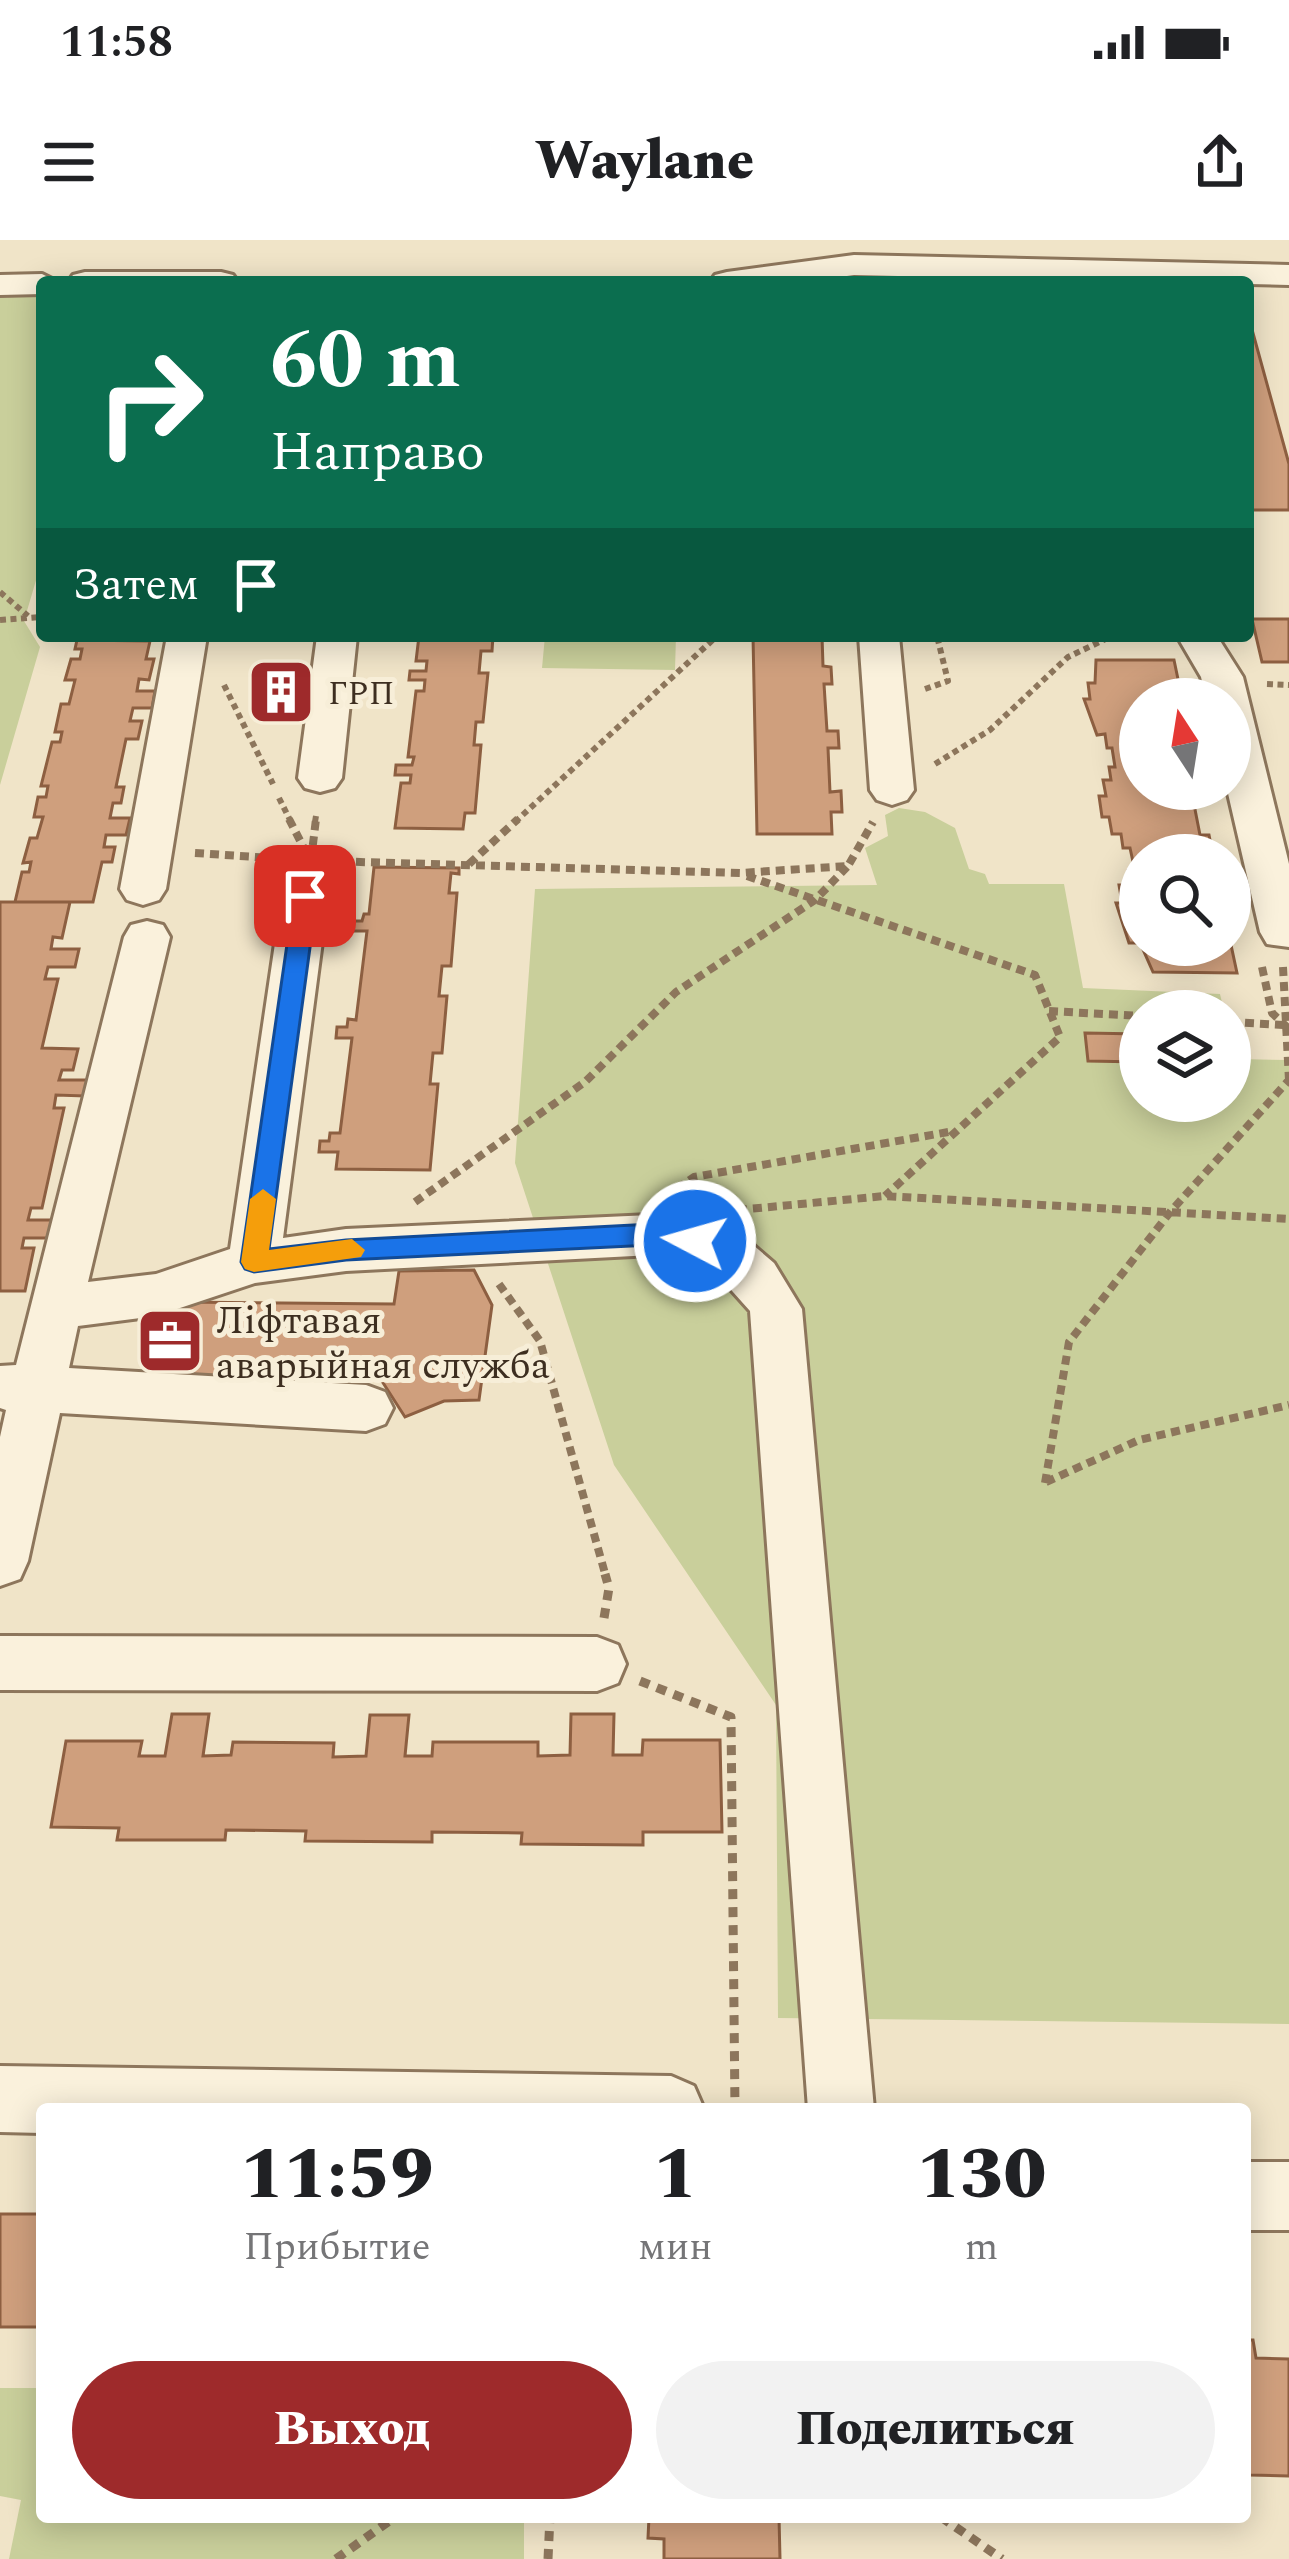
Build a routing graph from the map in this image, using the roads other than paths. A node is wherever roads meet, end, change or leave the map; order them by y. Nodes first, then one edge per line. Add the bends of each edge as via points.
1 (140, 242) edge
2 (1289, 274) edge
3 (989, 275) edge
4 (129, 276) edge
5 (772, 276) edge
6 (36, 284) edge
7 (0, 285) edge
8 (186, 642) edge
9 (336, 642) edge
10 (880, 642) edge
11 (1201, 642) edge
12 (1222, 678) edge
13 (320, 778) road end
14 (892, 790) road end
15 (1251, 799) edge
16 (308, 878) road end
17 (1283, 932) road end
18 (254, 1262) junction
19 (56, 1307) junction
20 (19, 1387) edge
21 (366, 1408) dead end
22 (0, 1561) edge
23 (0, 1663) edge
24 (597, 1664) road end
25 (0, 2098) edge
26 (305, 2103) edge
27 (841, 2103) edge
28 (1251, 2195) edge
29 (1289, 2196) edge

1 - 4 lane
2 - 3 lane
3 - 5 lane via 854,265
6 - 7 lane
8 - 19 lane via 147,892
9 - 13 lane
10 - 14 lane
11 - 12 lane
15 - 17 lane
16 - 18 lane
18 - 19 lane via 156,1294
18 - 27 lane via 672,1234 755,1271 776,1309
19 - 20 lane
20 - 21 lane
20 - 22 lane
23 - 24 lane
25 - 26 lane
28 - 29 lane

